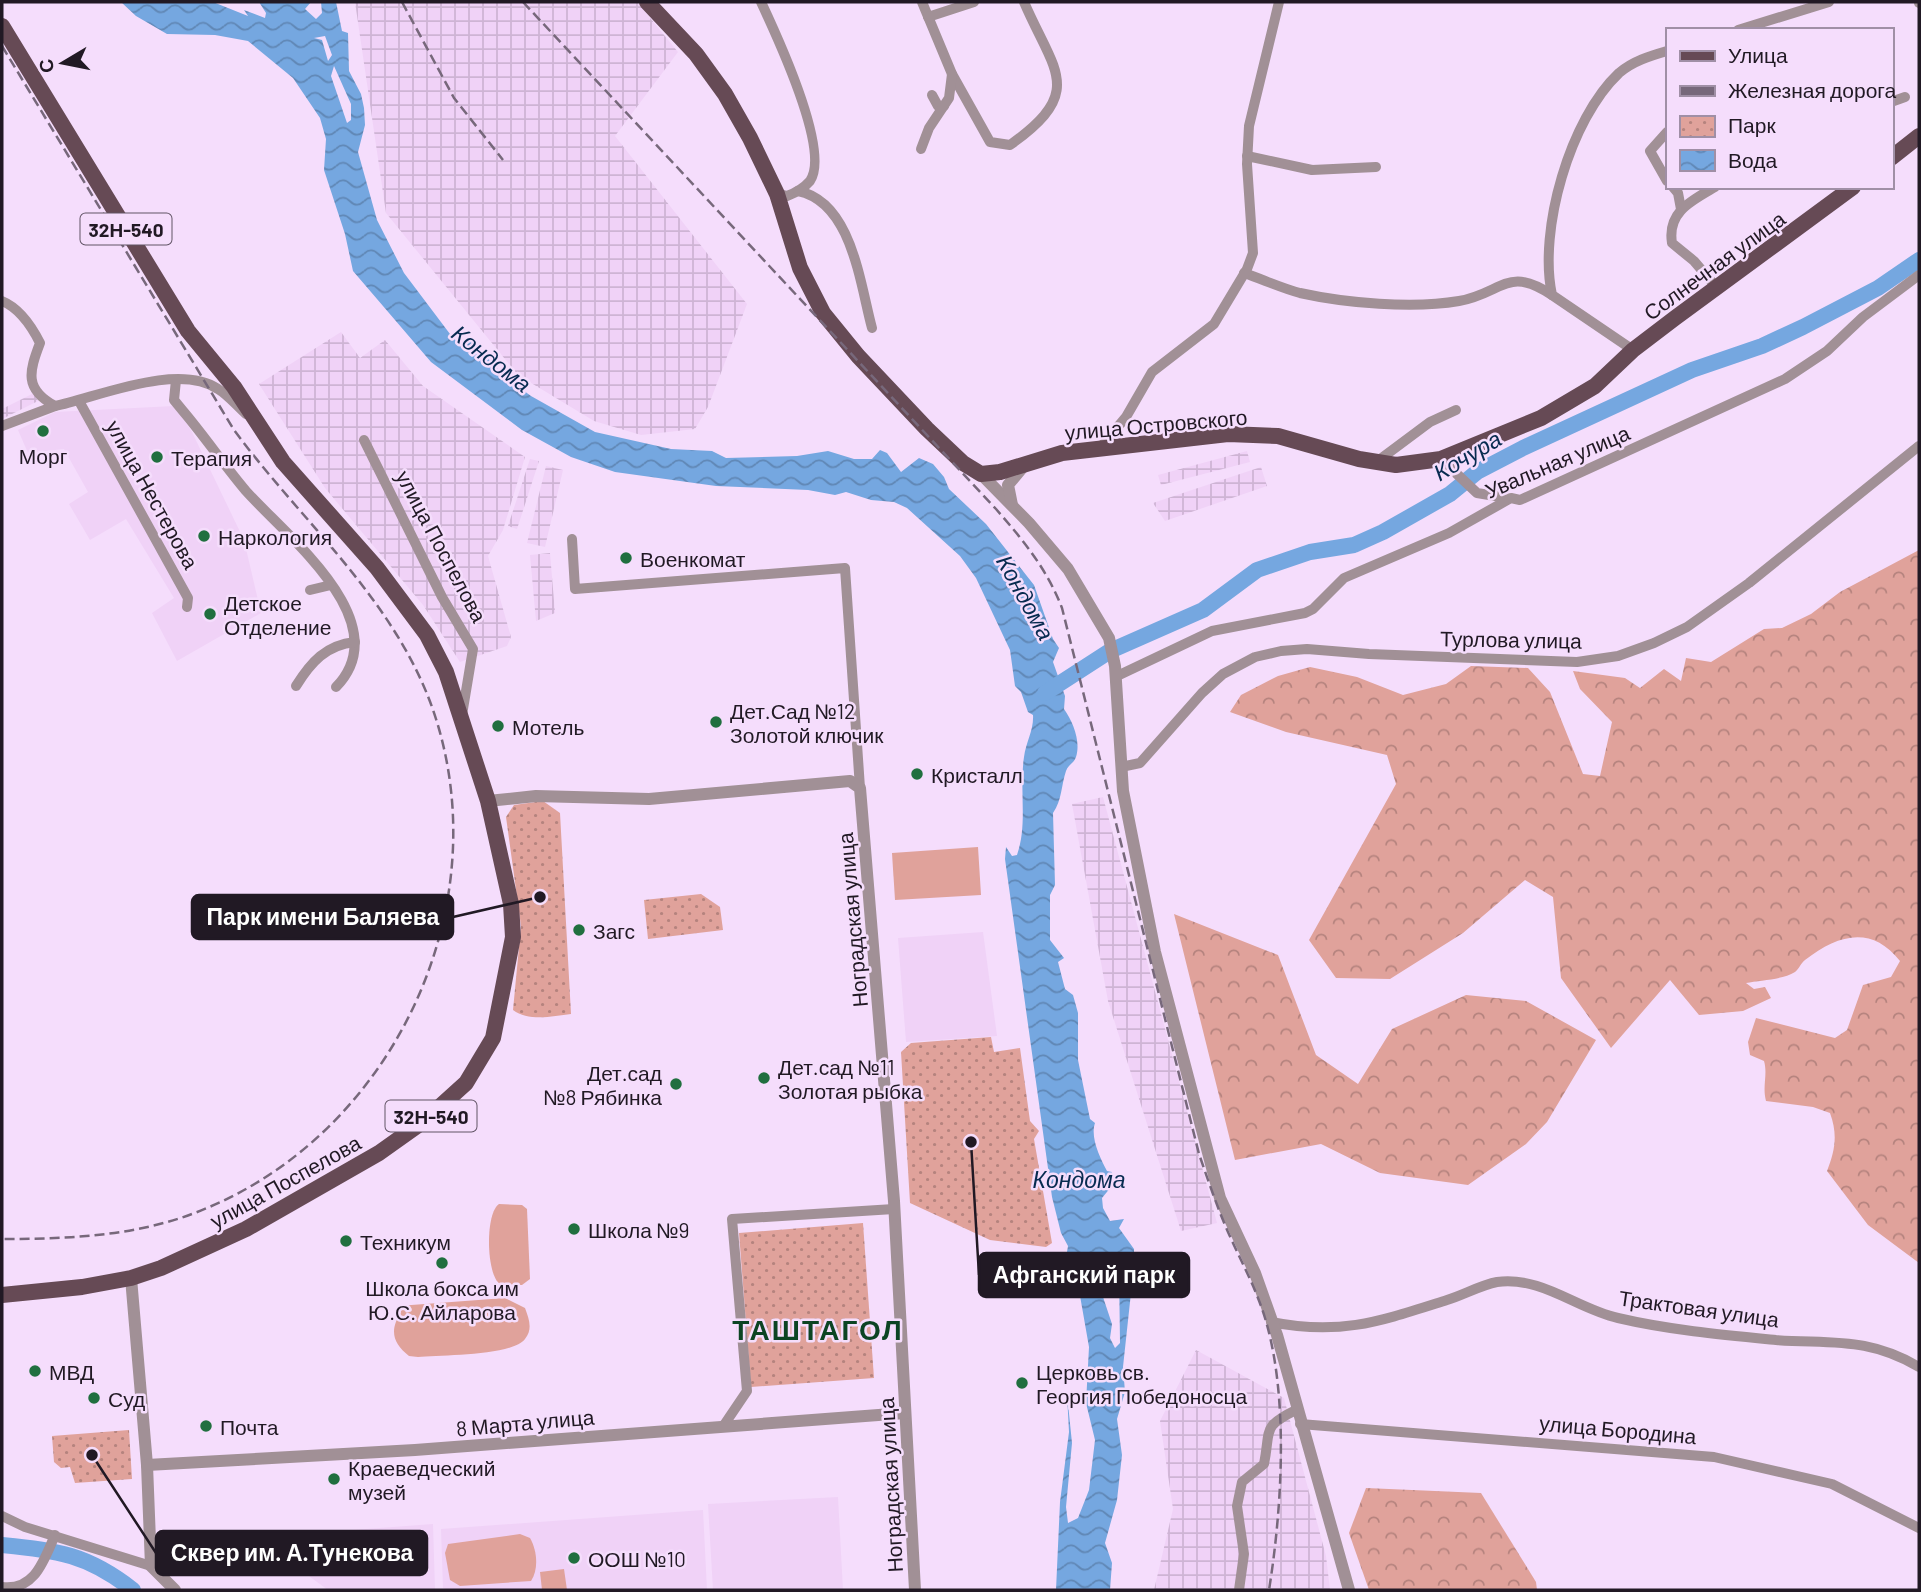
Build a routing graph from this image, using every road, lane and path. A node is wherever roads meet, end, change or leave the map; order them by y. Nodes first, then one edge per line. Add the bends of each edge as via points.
1 (647, 2) edge
2 (761, 2) edge
3 (922, 2) edge
4 (974, 2) edge
5 (1024, 2) edge
6 (1279, 2) edge
7 (1829, 2) edge
8 (928, 17) junction
9 (2, 26) edge
10 (1744, 28) edge
11 (1666, 51) edge
12 (951, 74) junction
13 (932, 94) dead end
14 (1905, 97) dead end
15 (1893, 101) edge
16 (944, 106) junction
17 (1666, 133) edge
18 (1919, 136) edge
19 (921, 149) dead end
20 (1247, 156) junction
21 (1893, 156) edge
22 (1376, 167) dead end
23 (1666, 179) edge
24 (1675, 189) edge
25 (1712, 189) edge
26 (1850, 189) edge
27 (798, 191) junction
28 (777, 194) junction
29 (1681, 209) junction
30 (1244, 273) junction
31 (1919, 275) edge
32 (1717, 288) junction
33 (1552, 295) junction
34 (6, 303) edge
35 (872, 328) dead end
36 (1633, 350) junction
37 (176, 380) junction
38 (79, 401) junction
39 (55, 406) junction
40 (1457, 410) dead end
41 (2, 426) edge
42 (258, 426) junction
43 (364, 440) dead end
44 (1919, 446) edge
45 (1100, 448) junction
46 (1441, 459) junction
47 (1031, 461) junction
48 (1375, 463) junction
49 (981, 474) junction
50 (1511, 498) junction
51 (1012, 506) junction
52 (572, 539) dead end
53 (331, 585) junction
54 (310, 590) dead end
55 (187, 607) dead end
56 (355, 642) junction
57 (1115, 671) junction
58 (296, 686) dead end
59 (336, 687) dead end
60 (462, 716) junction
61 (1121, 767) junction
62 (860, 788) junction
63 (488, 801) junction
64 (894, 1209) junction
65 (131, 1278) junction
66 (2, 1295) edge
67 (1272, 1322) junction
68 (1919, 1367) edge
69 (1296, 1410) junction
70 (905, 1413) junction
71 (1300, 1424) junction
72 (724, 1425) junction
73 (147, 1465) junction
74 (2, 1516) edge
75 (1919, 1528) edge
76 (55, 1535) junction
77 (151, 1566) junction
78 (2, 1587) edge
79 (17, 1589) edge
80 (175, 1590) edge
81 (915, 1590) edge
82 (1239, 1590) edge
83 (1349, 1590) edge

1 - 28 main road via 725,93
2 - 27 street via 799,90 813,144 815,167 810,181
3 - 8 street
4 - 8 street
5 - 12 street via 1059,84 1056,101 1034,128 1010,145 990,142
6 - 20 street via 1249,126
7 - 10 street
8 - 12 street
9 - 42 main road, 32Н-540 via 188,331 234,387
11 - 33 street via 1621,71 1583,118 1547,241 1546,270
12 - 16 street
13 - 16 street via 939,106
14 - 15 street
16 - 19 street
17 - 23 street via 1650,151
18 - 21 main road
20 - 22 street via 1312,170
20 - 30 street via 1252,253
24 - 29 street
25 - 29 street
26 - 32 main road, Солнечная улица
27 - 28 street
27 - 35 street via 822,202 839,222
28 - 49 main road via 800,268 823,313 928,429
29 - 32 street via 1670,229 1672,243
30 - 33 street via 1299,292 1371,301 1451,302 1517,279 1532,282
30 - 45 street via 1214,324 1152,372 1126,417
31 - 50 street, Увальная улица via 1827,351 1785,379 1520,500
32 - 36 main road, Солнечная улица
33 - 36 street
34 - 39 street via 33,329 40,343 32,363 33,387
36 - 46 main road, улица Островского via 1595,386 1541,418
37 - 38 street, улица Нестерова via 139,383
37 - 42 street, улица Нестерова via 205,382 218,389
37 - 53 street via 174,400
38 - 39 street, улица Нестерова
38 - 55 street, улица Нестерова via 188,598
39 - 41 street, улица Нестерова
40 - 48 street via 1430,422
42 - 60 main road, 32Н-540 via 283,462 403,600 446,672
43 - 60 street, улица Поспелова via 473,649
44 - 61 street, Турлова улица via 1749,583 1687,627 1654,643 1618,656 1577,662 1282,650 1255,657 1223,674 1140,763
45 - 47 main road, улица Островского
45 - 48 main road, улица Островского via 1228,434 1278,436
46 - 48 main road, улица Островского
46 - 50 street via 1477,493
47 - 49 main road, улица Островского
47 - 51 street via 1008,485
49 - 51 street
50 - 57 street, Увальная улица via 1449,533 1345,579 1305,613 1212,631
51 - 57 street via 1068,569 1109,638
52 - 62 street, Ноградская улица via 575,589 845,568
53 - 54 street
53 - 56 street via 346,605
56 - 58 street via 338,643 319,655
56 - 59 street via 348,675
57 - 61 street
60 - 63 main road, 32Н-540
61 - 67 street via 1155,952 1194,1105 1220,1198
62 - 63 street via 850,781 649,799 536,796
62 - 64 street, Ноградская улица
63 - 65 main road, улица Поспелова / 32Н-540 via 509,891 513,937 493,1038 472,1075 448,1102 379,1153 246,1229
64 - 70 street, Ноградская улица
64 - 72 street via 732,1219 747,1391
65 - 66 main road, улица Поспелова / 32Н-540
65 - 73 street
67 - 68 street, Трактовая улица via 1343,1329 1496,1283 1522,1282 1617,1318 1749,1337 1858,1342 1893,1352
67 - 69 street
69 - 71 street
69 - 82 street via 1270,1426 1264,1464 1242,1482 1237,1506 1244,1554
70 - 72 street, 8 Марта улица
70 - 81 street, Ноградская улица
71 - 75 street, улица Бородина via 1714,1457 1832,1484
71 - 83 street
72 - 73 street, 8 Марта улица via 415,1450
73 - 77 street
74 - 76 street
76 - 77 street
76 - 79 street via 30,1581
77 - 80 street
78 - 79 street

